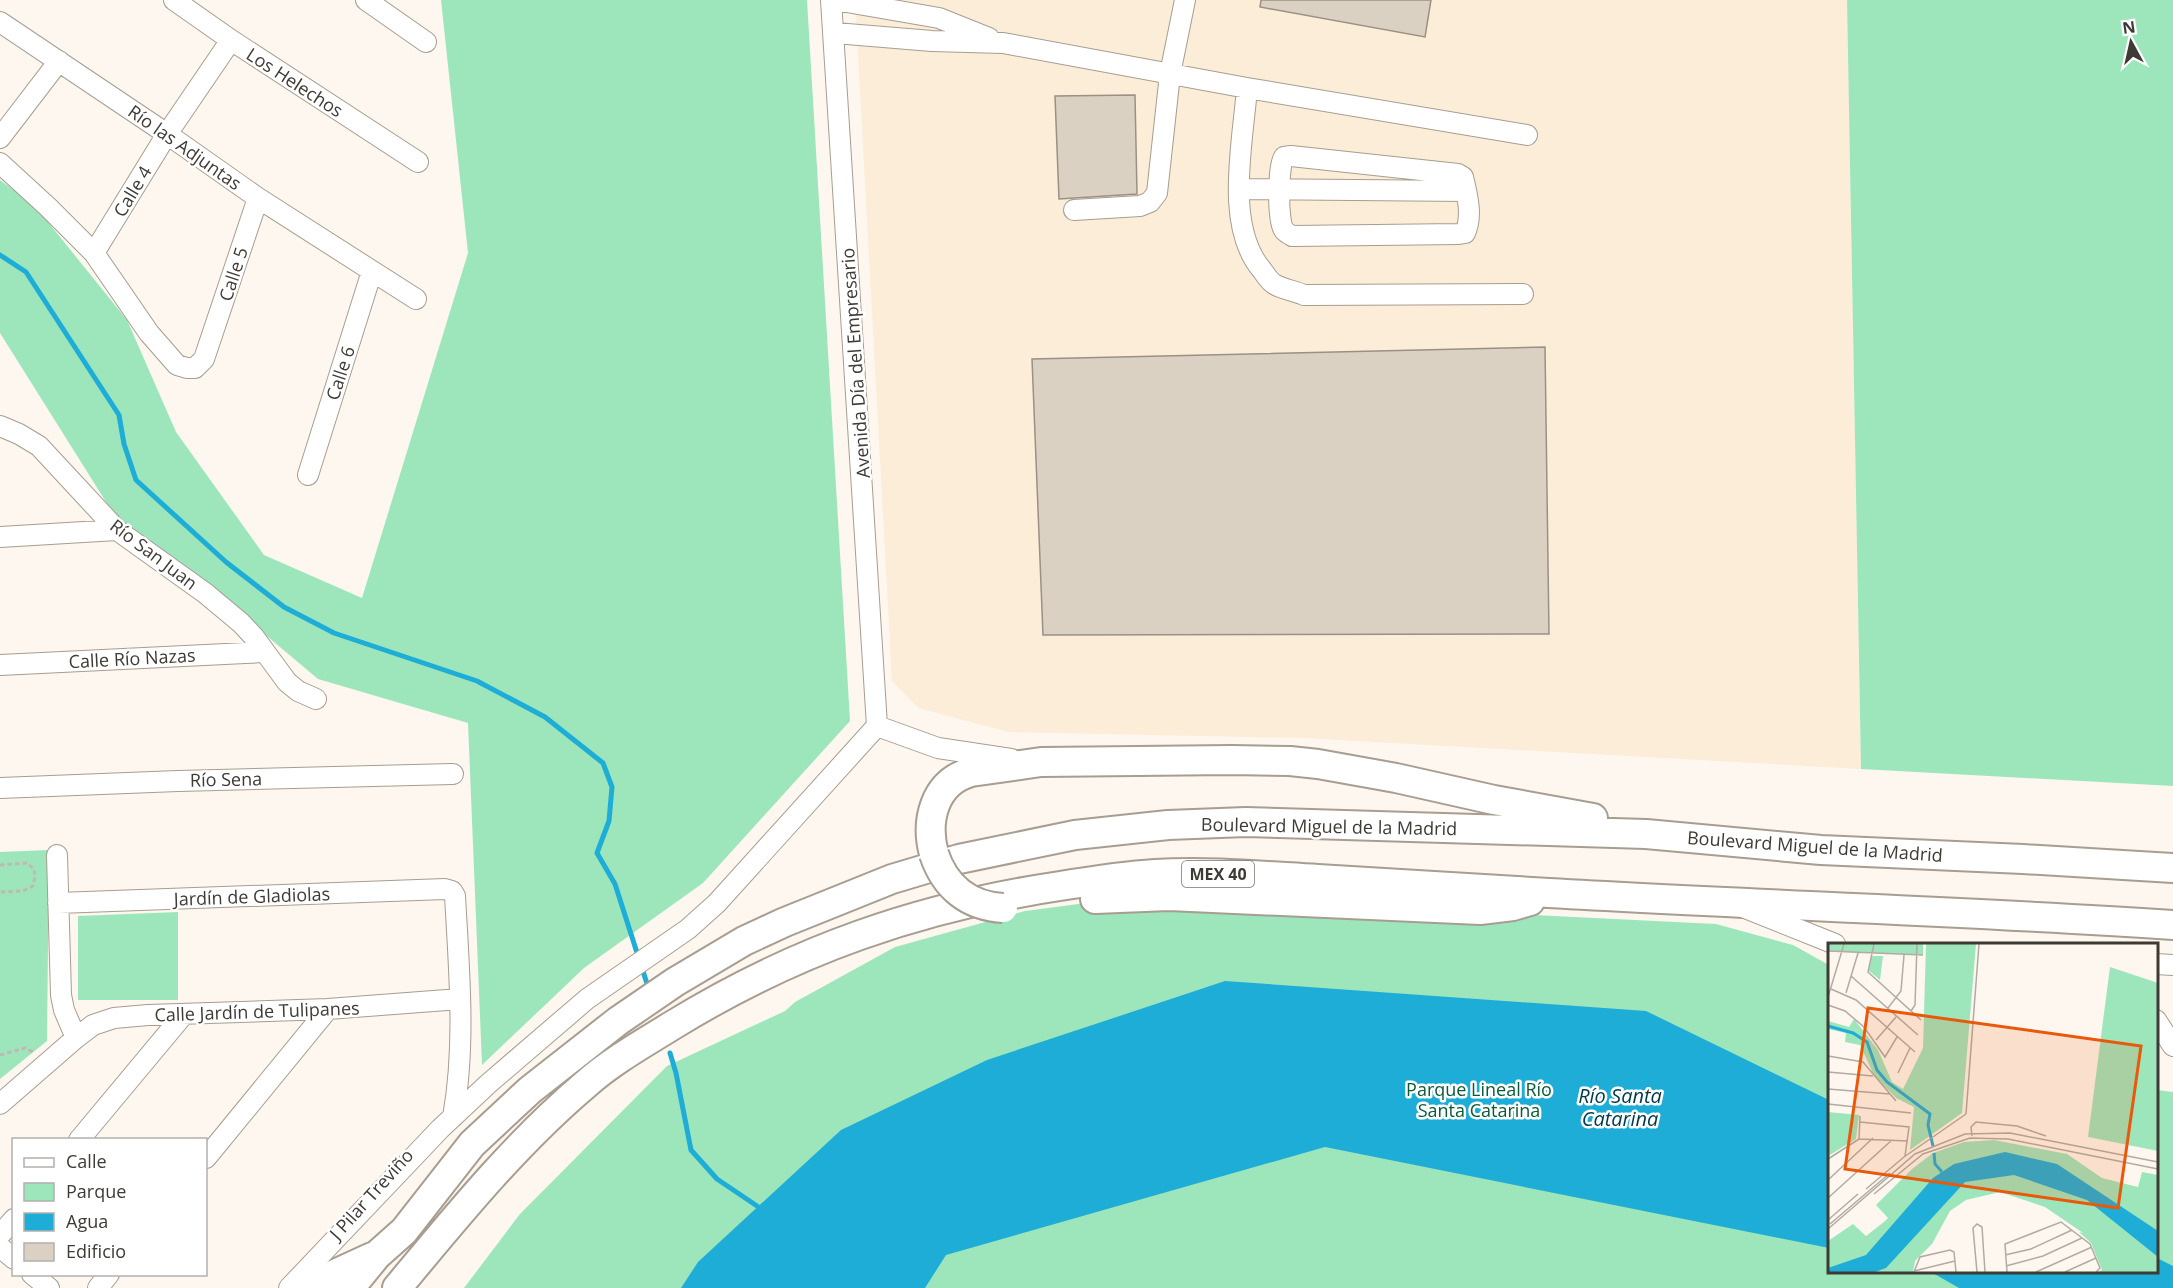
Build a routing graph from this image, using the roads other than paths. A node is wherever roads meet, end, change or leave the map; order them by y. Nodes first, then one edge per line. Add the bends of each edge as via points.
1 (174, 0) edge
2 (366, 0) edge
3 (833, 0) edge
4 (1185, 0) edge
5 (0, 22) edge
6 (835, 33) junction
7 (231, 40) junction
8 (426, 42) dead end
9 (1003, 43) junction
10 (59, 61) junction
11 (1170, 74) junction
12 (1247, 88) junction
13 (167, 134) junction
14 (1527, 135) dead end
15 (0, 138) edge
16 (418, 162) dead end
17 (0, 163) edge
18 (1239, 189) junction
19 (1280, 190) junction
20 (1466, 191) junction
21 (258, 198) junction
22 (1074, 210) dead end
23 (94, 253) junction
24 (372, 271) junction
25 (1523, 294) dead end
26 (416, 299) dead end
27 (0, 426) edge
28 (308, 475) dead end
29 (117, 530) junction
30 (0, 537) edge
31 (259, 644) junction
32 (0, 665) edge
33 (316, 699) dead end
34 (877, 726) junction
35 (1041, 762) junction
36 (453, 774) dead end
37 (0, 788) edge
38 (1646, 834) junction
39 (57, 855) dead end
40 (2173, 868) edge
41 (1546, 893) junction
42 (1729, 902) junction
43 (58, 903) junction
44 (2173, 925) edge
45 (1830, 943) edge
46 (2158, 964) edge
47 (2173, 965) edge
48 (460, 999) junction
49 (328, 1010) junction
50 (184, 1014) junction
51 (2158, 1022) edge
52 (73, 1031) junction
53 (2173, 1046) edge
54 (0, 1104) edge
55 (454, 1109) junction
56 (81, 1138) edge
57 (207, 1157) edge
58 (12, 1221) edge
59 (0, 1235) edge
60 (0, 1247) edge
61 (377, 1255) junction
62 (12, 1257) edge
63 (33, 1276) edge
64 (108, 1276) edge
65 (49, 1288) edge
66 (98, 1288) edge
67 (288, 1288) edge
68 (312, 1288) edge
69 (350, 1288) edge
70 (397, 1288) edge

1 - 7 street, Los Helechos
2 - 8 street
3 - 6 street, Avenida Día del Empresario
3 - 9 street via 939,18
4 - 11 street
5 - 10 street, Río las Adjuntas
6 - 9 street
6 - 34 street, Avenida Día del Empresario
7 - 13 street, Calle 4
7 - 16 street, Los Helechos
9 - 11 street
10 - 13 street, Río las Adjuntas
10 - 15 street
11 - 12 street
11 - 22 street via 1156,193 1150,202
12 - 14 street
12 - 18 street
13 - 21 street, Río las Adjuntas
13 - 23 street, Calle 4
17 - 23 street
18 - 19 street
18 - 25 street via 1240,224 1247,247 1274,284 1304,295
19 - 20 street
19 - 20 street via 1281,162 1291,156 1458,174
19 - 20 street via 1280,221 1284,231 1307,237 1465,233
21 - 23 street, Calle 5 via 208,349 195,368 177,365 149,333
21 - 24 street, Río las Adjuntas
24 - 26 street, Río las Adjuntas
24 - 28 street, Calle 6
27 - 29 street, Río San Juan via 39,446
29 - 30 street
29 - 31 street, Río San Juan via 205,593 241,622
31 - 32 street, Calle Río Nazas
31 - 33 street, Río San Juan via 287,682
34 - 35 street via 938,748
34 - 55 street via 701,918 587,999
35 - 38 highway via 1242,760 1318,764 1597,819
35 - 41 highway, bridge via 961,774 946,785 937,800 930,821 932,848 946,881 968,899 986,907 1003,908 1113,897 1169,896 1480,910 1513,906
36 - 37 street, Río Sena
38 - 40 highway, Boulevard Miguel de la Madrid via 1821,850
38 - 61 highway, Boulevard Miguel de la Madrid via 1246,822 1168,825 1075,835 959,859 892,879 744,941 618,1021 530,1090 472,1144 404,1231
39 - 43 street
41 - 42 highway, MEX 40
41 - 70 highway, MEX 40 via 1239,874 1155,874 1025,891 942,908 876,928 803,956 706,1004 590,1080 523,1142
42 - 44 highway, MEX 40
42 - 45 street
43 - 48 street, Jardín de Gladiolas via 445,889 455,896
43 - 52 street via 61,995
46 - 47 street
48 - 49 street, Calle Jardín de Tulipanes
48 - 55 street
49 - 50 street, Calle Jardín de Tulipanes
49 - 57 street
50 - 52 street, Calle Jardín de Tulipanes via 114,1018
50 - 56 street
51 - 53 street
52 - 54 street, Calle Jardín de Tulipanes
55 - 67 street
58 - 59 street
60 - 62 street
61 - 68 highway
61 - 69 highway, Boulevard Miguel de la Madrid
63 - 65 street
64 - 66 street

